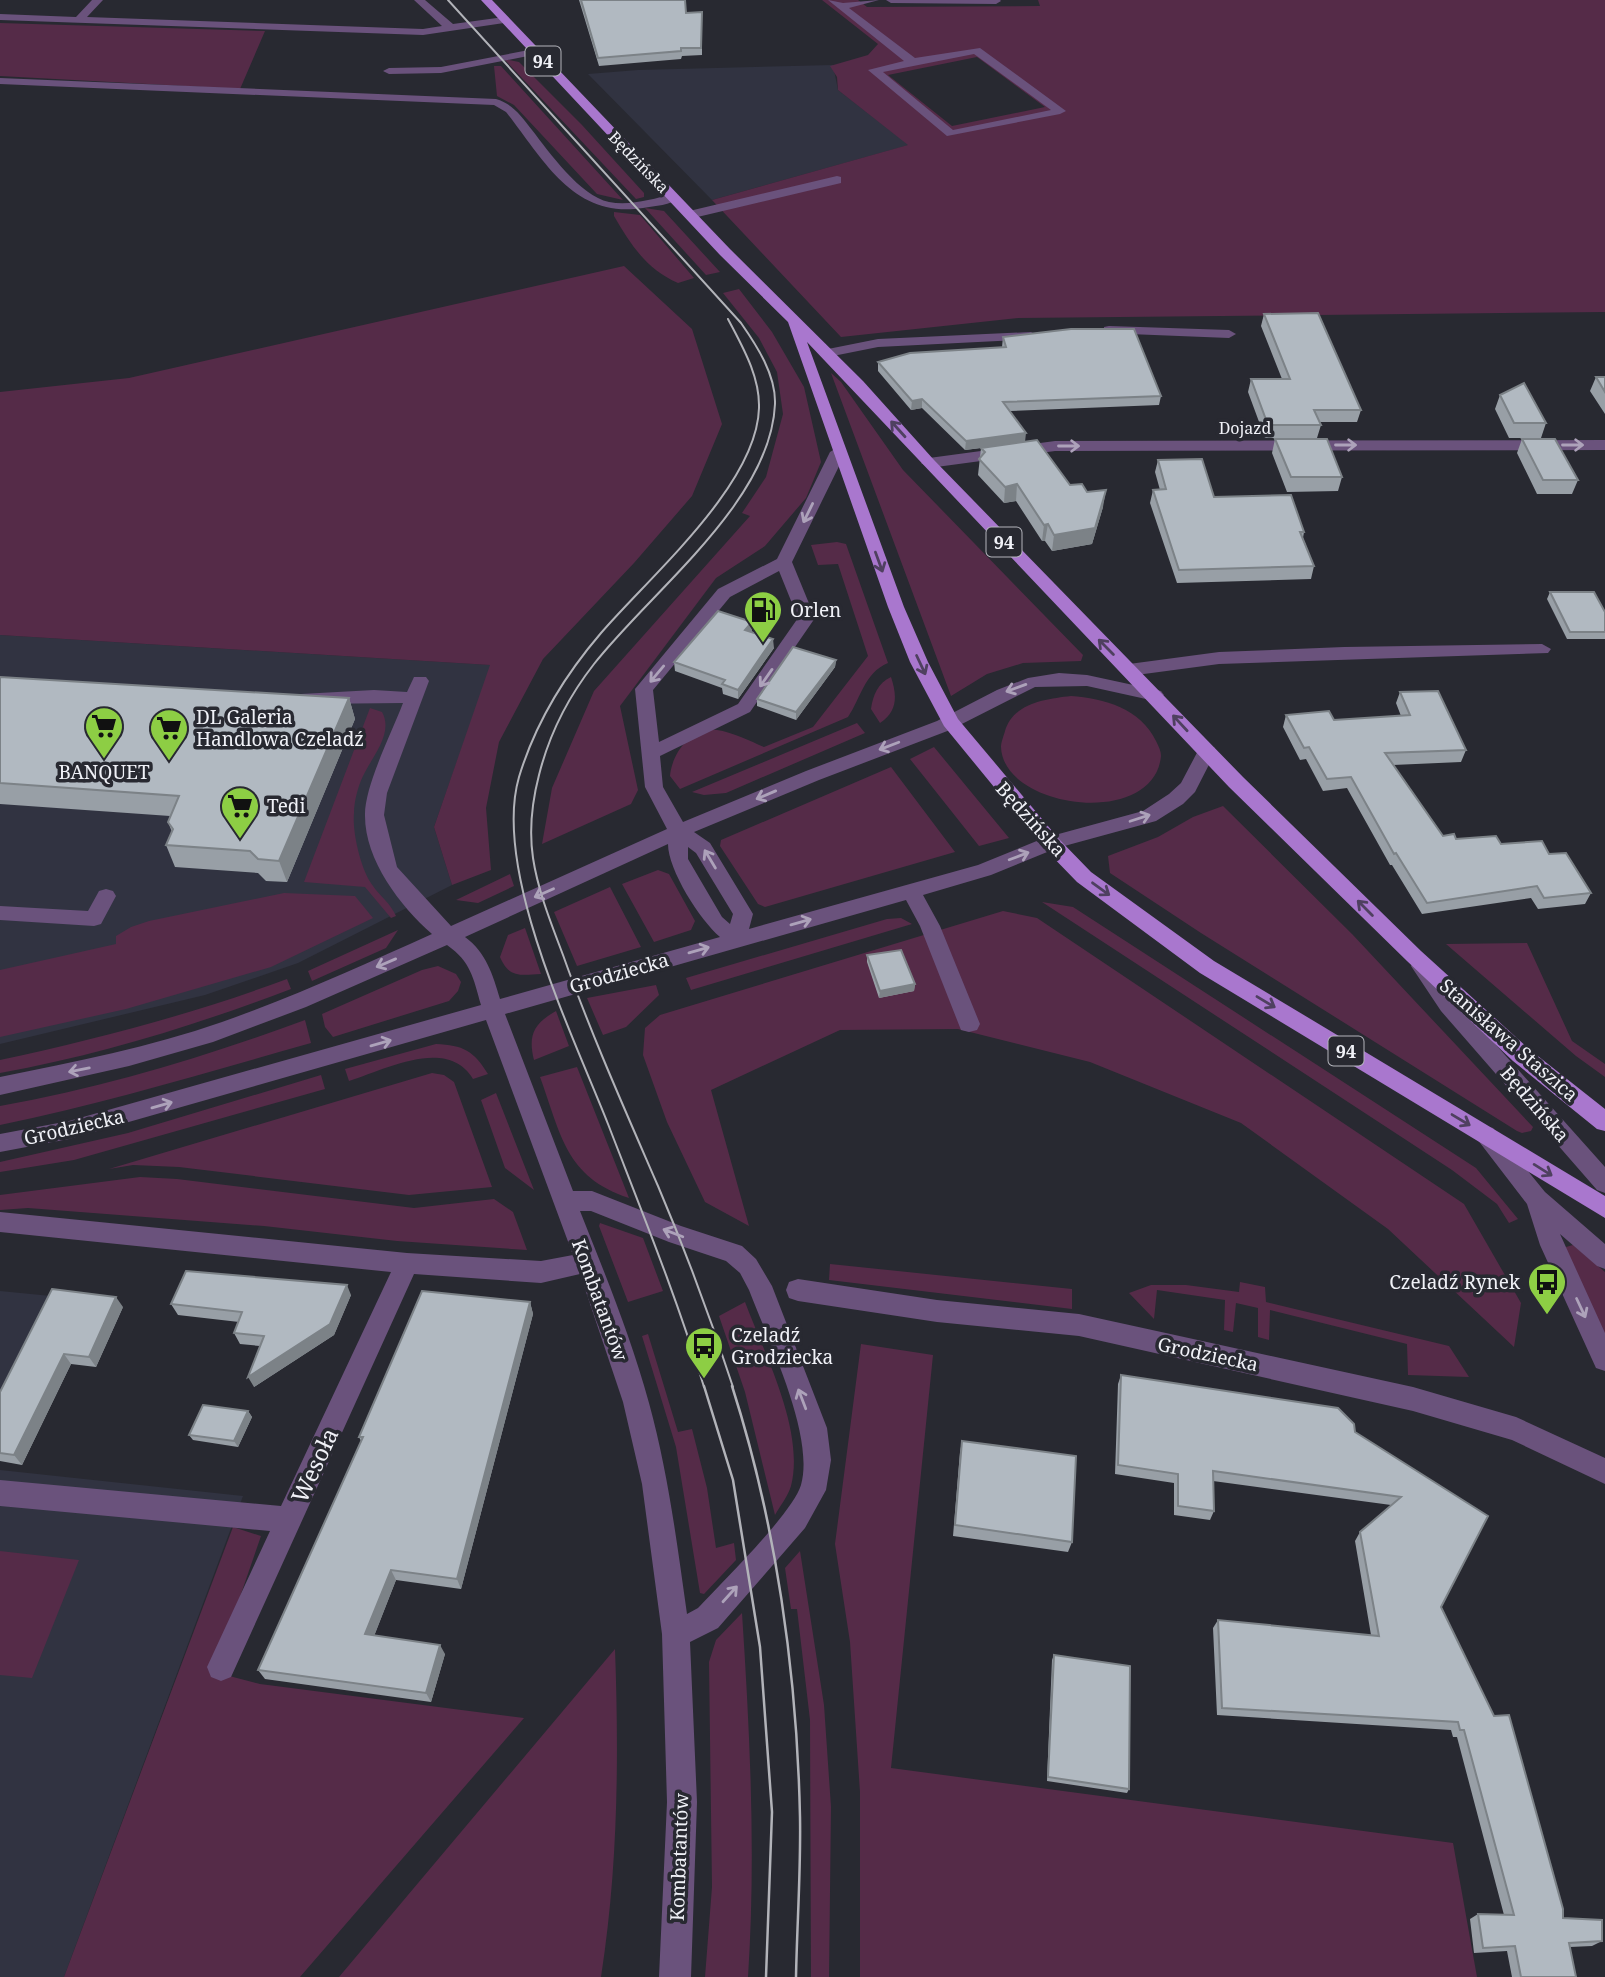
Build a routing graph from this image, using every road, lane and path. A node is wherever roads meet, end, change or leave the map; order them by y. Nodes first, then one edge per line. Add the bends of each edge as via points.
1 (99, 0) edge
2 (419, 0) edge
3 (486, 0) edge
4 (874, 0) edge
5 (891, 0) edge
6 (996, 1) edge
7 (837, 3) edge
8 (0, 18) edge
9 (78, 20) junction
10 (504, 20) junction
11 (452, 29) junction
12 (534, 52) junction
13 (913, 62) junction
14 (389, 71) dead end
15 (0, 81) edge
16 (837, 180) dead end
17 (673, 198) junction
18 (689, 215) junction
19 (794, 323) junction
20 (1088, 330) edge
21 (1049, 334) edge
22 (1229, 334) dead end
23 (828, 354) junction
24 (1605, 445) edge
25 (838, 452) junction
26 (929, 463) junction
27 (784, 562) junction
28 (1542, 649) dead end
29 (1129, 670) junction
30 (1155, 695) junction
31 (293, 698) edge
32 (950, 722) junction
33 (1207, 751) junction
34 (649, 754) junction
35 (678, 831) junction
36 (1051, 843) junction
37 (911, 891) junction
38 (106, 896) dead end
39 (0, 913) edge
40 (449, 936) junction
41 (736, 940) junction
42 (1414, 956) junction
43 (493, 1011) junction
44 (969, 1024) dead end
45 (0, 1086) edge
46 (1605, 1122) edge
47 (1485, 1135) junction
48 (0, 1143) edge
49 (1605, 1183) edge
50 (1537, 1199) junction
51 (564, 1201) junction
52 (1605, 1208) edge
53 (0, 1222) edge
54 (1605, 1259) edge
55 (587, 1262) junction
56 (407, 1263) junction
57 (798, 1290) dead end
58 (1605, 1360) edge
59 (1605, 1471) edge
60 (0, 1493) edge
61 (288, 1520) junction
62 (676, 1634) junction
63 (220, 1667) dead end
64 (675, 1977) edge

1 - 9 street
2 - 11 street
3 - 10 main road, Będzińska / 94
4 - 7 street
5 - 6 street
7 - 13 street
8 - 9 street
9 - 11 street via 423,32
10 - 11 street
10 - 12 main road, Będzińska / 94
12 - 14 street via 441,70
12 - 17 main road, Będzińska / 94
13 - 13 street via 874,69 951,134 1060,111 976,50
15 - 17 street via 496,102 510,110 580,193 606,206
16 - 18 street
17 - 18 main road, Będzińska / 94
18 - 19 main road, Będzińska / 94
19 - 23 main road, Będzińska / 94
19 - 25 main road, Będzińska / 94
20 - 22 street
21 - 23 street via 884,342
26 -> 23 main road, Będzińska / 94
26 -> 24 street, Dojazd via 1055,446
25 -> 27 street
25 -> 32 main road, Będzińska / 94 via 896,607
29 -> 26 main road, Będzińska / 94
27 -> 34 street via 724,593 644,689
27 -> 34 street via 807,618 747,705
28 - 29 street via 1219,658
29 - 30 main road, Będzińska / 94
30 -> 32 street via 1105,682 1044,680 998,695
33 -> 30 main road, 94
31 - 40 street, Kombatantów via 417,690 374,815 388,870
32 -> 35 street
32 - 36 main road, Będzińska / 94
36 -> 33 street, Grodziecka via 1149,816 1188,787
42 -> 33 main road, Będzińska / 94
34 - 35 street via 654,787
35 -> 40 street
35 - 41 street via 678,859 715,922
41 -> 35 street via 743,914 704,848
37 -> 36 street, Grodziecka via 984,870
36 -> 47 main road, Będzińska / 94 via 1084,877 1208,967
41 -> 37 street, Grodziecka
37 - 44 street
38 - 39 street via 94,919
40 - 43 street, Kombatantów via 470,951 482,972
40 -> 45 street via 206,1036 92,1068
43 -> 41 street, Grodziecka
42 - 46 main road, Stanisława Staszica / 94 via 1521,1055
42 - 49 street, Będzińska via 1448,1005
48 -> 43 street, Grodziecka via 69,1130
43 - 51 street, Kombatantów
47 - 50 street, Będzińska
47 -> 52 main road, Będzińska / 94
50 - 54 street, Będzińska
50 -> 58 street via 1552,1245
51 - 55 street, Kombatantów
62 -> 51 street via 708,1618 796,1519 813,1490 818,1460 814,1429 760,1286 734,1253 592,1201
53 - 56 street
55 - 56 street via 541,1272
55 - 62 street, Kombatantów via 636,1402 655,1484
56 - 61 street, Wesoła
57 - 59 street, Grodziecka via 1079,1325 1413,1399 1516,1429
60 - 61 street
61 - 63 street, Wesoła
62 - 64 street, Kombatantów via 682,1802

